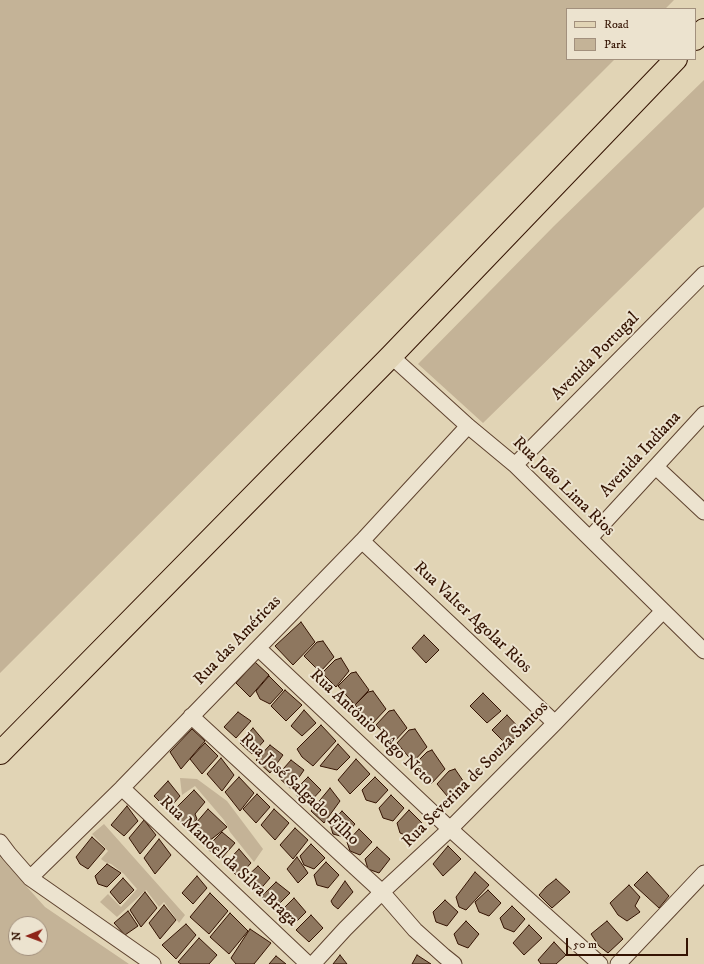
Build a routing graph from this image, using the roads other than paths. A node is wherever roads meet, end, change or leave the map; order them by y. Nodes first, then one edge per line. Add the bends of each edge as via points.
1 (704, 30) edge
2 (696, 38) edge
3 (675, 60) edge
4 (704, 274) edge
5 (391, 356) junction
6 (704, 414) edge
7 (468, 426) junction
8 (515, 466) junction
9 (656, 467) junction
10 (704, 512) edge
11 (590, 538) junction
12 (362, 541) junction
13 (663, 611) junction
14 (258, 648) junction
15 (704, 651) edge
16 (191, 716) junction
17 (555, 723) junction
18 (0, 753) edge
19 (122, 788) junction
20 (450, 829) junction
21 (0, 842) edge
22 (704, 873) edge
23 (30, 878) junction
24 (382, 892) junction
25 (153, 964) edge
26 (308, 964) edge
27 (313, 964) edge
28 (454, 964) edge
29 (600, 964) edge
30 (618, 964) edge

1 - 2 main road
3 - 5 main road
4 - 8 street, Avenida Portugal
5 - 7 street, Rua João Lima Rios
5 - 18 main road
6 - 9 street, Avenida Indiana
7 - 8 street, Rua João Lima Rios
7 - 12 street, Rua das Américas
8 - 11 street, Rua João Lima Rios
9 - 10 street
9 - 11 street, Avenida Indiana
11 - 13 street, Rua João Lima Rios
12 - 14 street, Rua das Américas
12 - 17 street, Rua Valter Agolar Rios
13 - 15 street, Rua João Lima Rios
13 - 17 street, Rua Severina de Souza Santos
14 - 16 street, Rua das Américas
14 - 20 street, Rua Antônio Rêgo Neto
16 - 19 street, Rua das Américas
16 - 24 street, Rua José Salgado Filho
17 - 20 street, Rua Severina de Souza Santos
19 - 23 street, Rua das Américas
19 - 26 street, Rua Manoel da Silva Braga
20 - 24 street, Rua Severina de Souza Santos
20 - 29 street, Rua Antônio Rêgo Neto
21 - 23 street
22 - 30 street
23 - 25 street
24 - 27 street, Rua Severina de Souza Santos
24 - 28 street, Rua José Salgado Filho via 415,930

